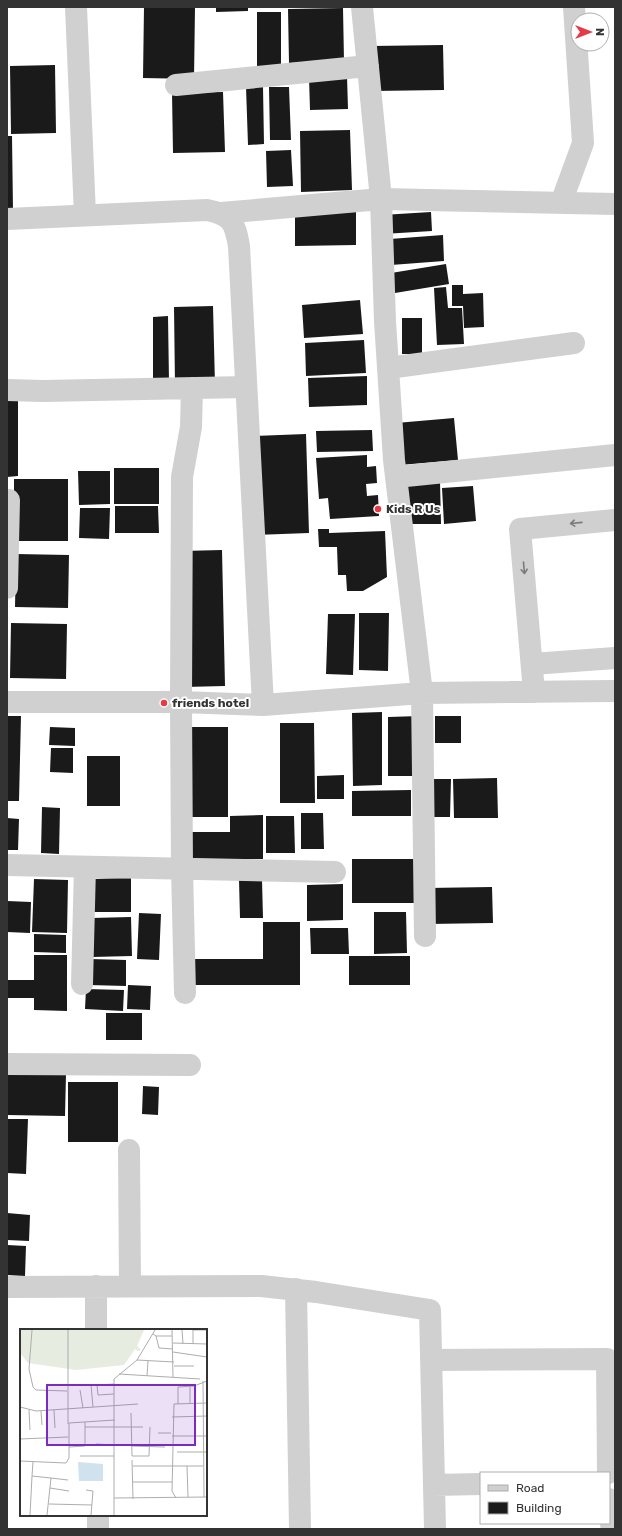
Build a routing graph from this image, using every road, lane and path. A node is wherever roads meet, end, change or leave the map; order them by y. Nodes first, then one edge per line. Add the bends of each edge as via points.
1 (76, 7) edge
2 (362, 7) edge
3 (574, 7) edge
4 (368, 66) junction
5 (176, 85) dead end
6 (381, 199) junction
7 (561, 203) junction
8 (615, 204) edge
9 (221, 213) junction
10 (85, 215) junction
11 (7, 219) edge
12 (574, 343) dead end
13 (388, 368) junction
14 (246, 387) junction
15 (192, 388) junction
16 (7, 390) edge
17 (615, 455) edge
18 (396, 477) junction
19 (9, 500) dead end
20 (615, 520) edge
21 (7, 588) edge
22 (615, 658) edge
23 (532, 664) junction
24 (615, 691) edge
25 (534, 692) junction
26 (422, 693) junction
27 (7, 702) edge
28 (181, 702) junction
29 (263, 704) junction
30 (7, 865) edge
31 (85, 867) junction
32 (182, 870) junction
33 (335, 872) dead end
34 (425, 936) dead end
35 (82, 984) dead end
36 (185, 993) dead end
37 (7, 1064) edge
38 (190, 1065) dead end
39 (129, 1150) dead end
40 (96, 1286) junction
41 (130, 1286) junction
42 (7, 1287) edge
43 (296, 1290) junction
44 (96, 1329) edge
45 (431, 1360) junction
46 (608, 1472) edge
47 (480, 1484) edge
48 (434, 1485) junction
49 (98, 1516) edge
50 (610, 1519) edge
51 (98, 1529) edge
52 (300, 1529) edge
53 (435, 1529) edge
54 (612, 1529) edge

1 - 10 street
2 - 4 street
3 - 7 street via 583,143
4 - 5 street
4 - 6 street
6 - 7 street
6 - 9 street
6 - 13 street
7 - 8 street
9 - 10 street via 207,210
9 - 14 street via 230,220 236,231 239,246
10 - 11 street
12 - 13 street
13 - 18 street
14 - 15 street
14 - 29 street
15 - 16 street
15 - 28 street via 192,427 182,477
17 - 18 street
18 - 26 street
19 - 21 street
20 -> 23 street via 520,529
22 - 23 street
23 - 25 street
24 - 25 street
25 - 26 street
26 - 29 street
26 - 34 street
27 - 28 street
28 - 29 street
28 - 32 street
30 - 31 street
31 - 32 street
31 - 35 street
32 - 33 street
32 - 36 street
37 - 38 street
39 - 41 street
40 - 41 street
40 - 42 street
40 - 44 street
41 - 43 street via 261,1286
43 - 45 street via 430,1310
43 - 52 street
45 - 46 street via 607,1359
45 - 48 street
47 - 48 street
48 - 53 street
49 - 51 street
50 - 54 street

